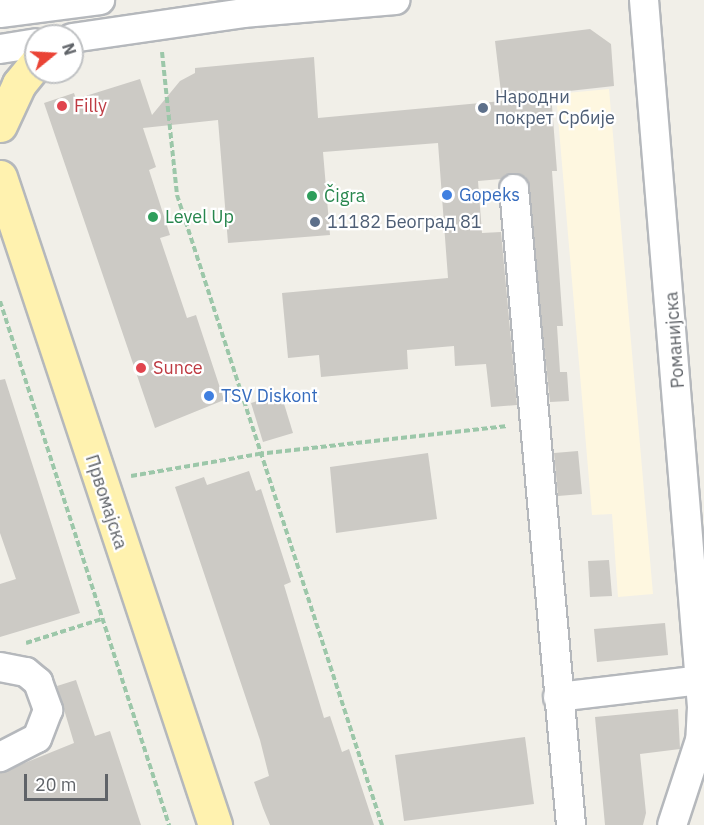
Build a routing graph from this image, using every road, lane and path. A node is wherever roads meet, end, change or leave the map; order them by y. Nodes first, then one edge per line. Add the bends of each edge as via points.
1 (100, 0) edge
2 (395, 0) edge
3 (644, 0) edge
4 (0, 13) edge
5 (159, 24) junction
6 (84, 36) edge
7 (24, 45) edge
8 (0, 49) edge
9 (24, 79) edge
10 (0, 124) edge
11 (0, 177) edge
12 (514, 189) dead end
13 (0, 301) edge
14 (535, 422) junction
15 (258, 454) junction
16 (99, 482) junction
17 (102, 619) junction
18 (23, 644) dead end
19 (0, 667) edge
20 (701, 680) junction
21 (558, 697) junction
22 (0, 757) edge
23 (169, 825) edge
24 (215, 825) edge
25 (382, 825) edge
26 (571, 825) edge
27 (672, 825) edge

1 - 4 street
2 - 5 street
3 - 20 street, Романијска
5 - 6 street
5 - 15 path via 177,195
7 - 8 street
9 - 10 main road
11 - 16 main road, Првомајска
12 - 14 street
13 - 17 path
14 - 15 path
14 - 21 street
15 - 16 path
15 - 25 path
16 - 24 main road, Првомајска
17 - 18 path
17 - 23 path
19 - 22 street via 26,672 38,682 48,710 37,738
20 - 21 street
20 - 27 street, Романијска via 700,740
21 - 26 street

